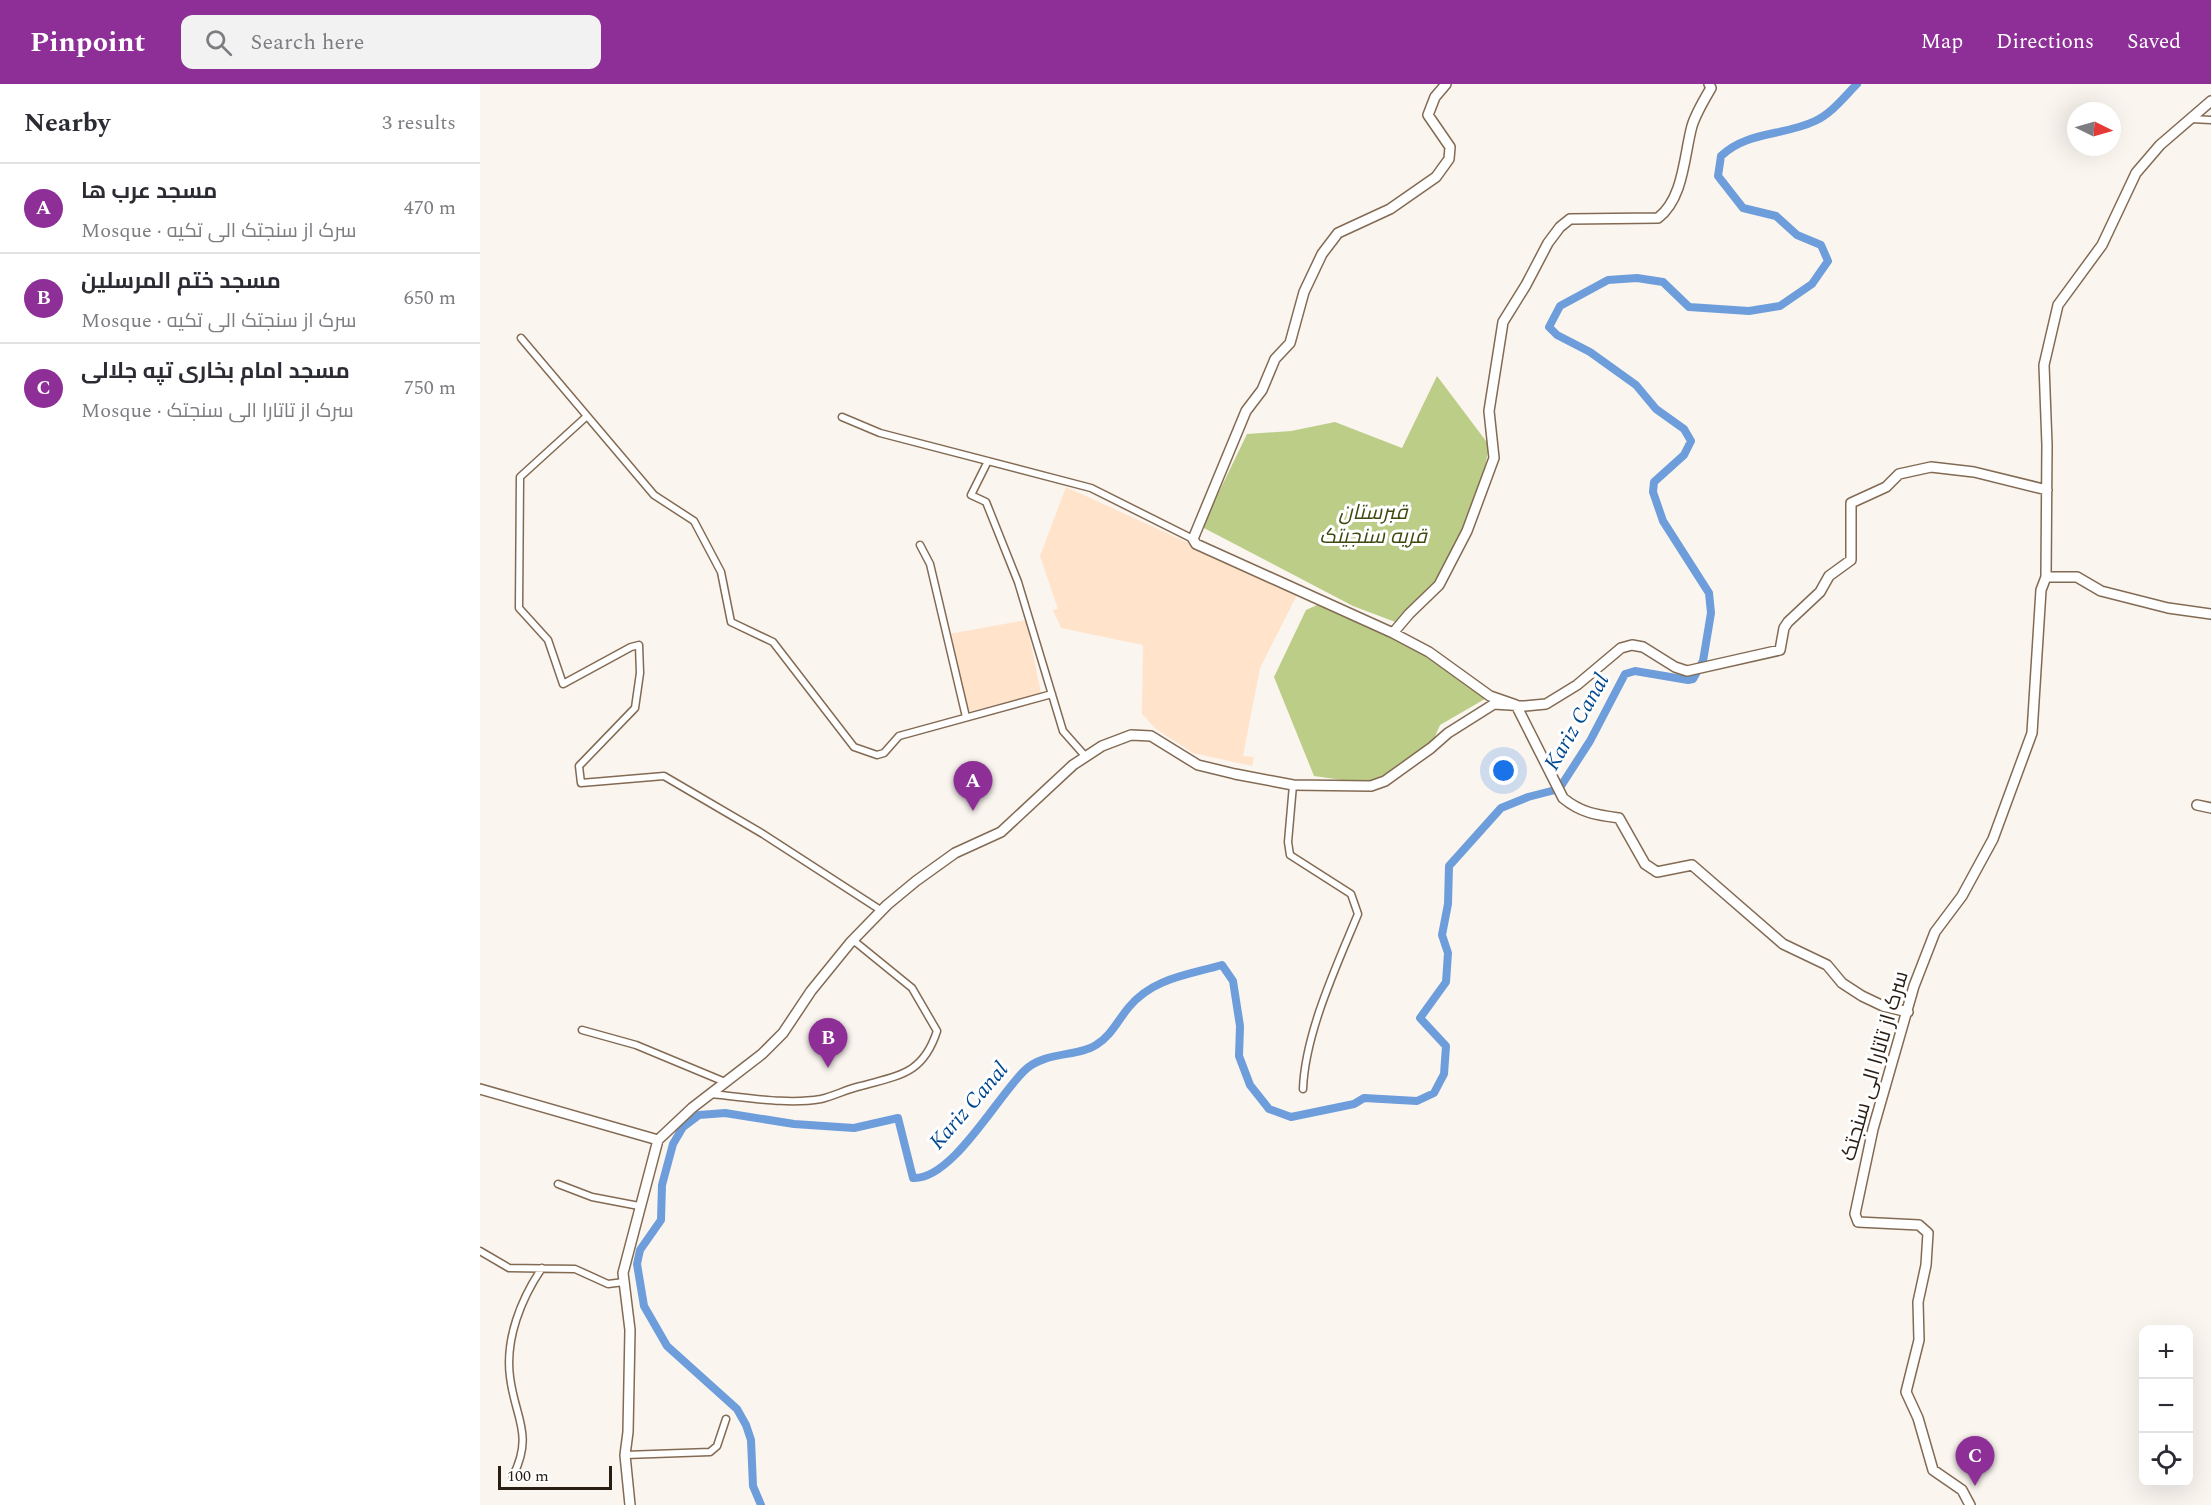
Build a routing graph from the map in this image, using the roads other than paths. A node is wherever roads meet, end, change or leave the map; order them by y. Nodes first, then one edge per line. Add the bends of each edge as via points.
1 (1446, 84) edge
2 (1709, 84) edge
3 (2211, 101) edge
4 (2191, 119) junction
5 (2211, 120) edge
6 (521, 338) dead end
7 (587, 416) junction
8 (842, 417) dead end
9 (988, 461) junction
10 (2047, 490) junction
11 (1193, 539) junction
12 (920, 545) dead end
13 (2046, 577) junction
14 (2211, 614) edge
15 (1393, 633) junction
16 (1052, 693) junction
17 (1516, 705) junction
18 (966, 717) junction
19 (1086, 757) junction
20 (1293, 784) junction
21 (2197, 805) dead end
22 (2211, 808) edge
23 (882, 911) junction
24 (853, 940) junction
25 (1908, 1012) junction
26 (582, 1030) dead end
27 (725, 1082) junction
28 (480, 1089) edge
29 (1303, 1089) dead end
30 (710, 1094) junction
31 (658, 1140) junction
32 (558, 1184) dead end
33 (639, 1206) junction
34 (480, 1251) edge
35 (542, 1268) junction
36 (624, 1282) junction
37 (726, 1419) dead end
38 (625, 1455) junction
39 (513, 1476) dead end
40 (630, 1505) edge
41 (1970, 1505) edge

1 - 11 street via 1428,115 1450,147 1449,159 1436,177 1390,209 1338,233 1322,254 1304,292 1290,343 1275,359 1262,390 1246,411
2 - 15 street via 1711,88 1692,125 1685,161 1666,212 1658,218 1570,219 1548,243 1503,322 1489,411 1494,458 1467,531 1439,585
3 - 4 street, سرک از تاتارا الی سنجتک
4 - 5 street
4 - 10 street, سرک از تاتارا الی سنجتک via 2160,144 2136,173 2102,245 2058,305 2044,364
6 - 7 street
7 - 18 street via 654,495 694,521 721,572 731,622 773,642 854,747 877,755 884,753 899,736
7 - 23 street via 520,477 519,608 548,640 563,684 639,645 635,708 579,766 582,783 664,776
8 - 9 street via 880,433
9 - 11 street via 1091,488
9 - 16 street via 971,495 986,502 1018,582
10 - 13 street, سرک از تاتارا الی سنجتک
10 - 17 street via 1974,472 1931,467 1899,474 1886,487 1851,503 1851,560 1829,576 1820,592 1788,622 1780,650 1687,670 1632,645 1620,648 1577,686 1546,704
11 - 15 street via 1196,544
12 - 18 street via 930,564
13 - 14 street via 2077,577 2101,591
13 - 25 street, سرک از تاتارا الی سنجتک via 2041,590 2032,733 2027,749 1993,838 1962,896 1935,933
15 - 17 street via 1429,652 1490,696
16 - 18 street
16 - 19 street via 1063,730
17 - 20 street via 1494,704 1385,781 1371,786
17 - 25 street via 1563,798 1586,813 1619,818 1645,864 1657,872 1692,866 1783,944 1827,965 1862,996
19 - 20 street via 1102,746 1142,734 1198,765
19 - 23 street via 1038,795 1006,828 955,853
20 - 29 street via 1290,855 1351,894 1358,914 1327,988 1304,1061
21 - 22 street
23 - 24 street
24 - 27 street via 783,1033
24 - 30 street via 912,988 937,1031 931,1051 919,1065 891,1079 821,1099 767,1100
25 - 41 street, سرک از تاتارا الی سنجتک via 1873,1129 1855,1214 1858,1222 1919,1225 1928,1233 1918,1302 1919,1340 1906,1392 1933,1470 1962,1490
26 - 27 street via 636,1045
27 - 30 street
28 - 31 street
30 - 31 street
31 - 33 street
32 - 33 street via 592,1197
33 - 36 street
34 - 35 street via 509,1268
35 - 36 street via 576,1269 608,1284
35 - 39 street via 526,1291 513,1331 510,1377 525,1437 522,1458
36 - 38 street via 630,1330
37 - 38 street via 717,1446 710,1452
38 - 40 street

